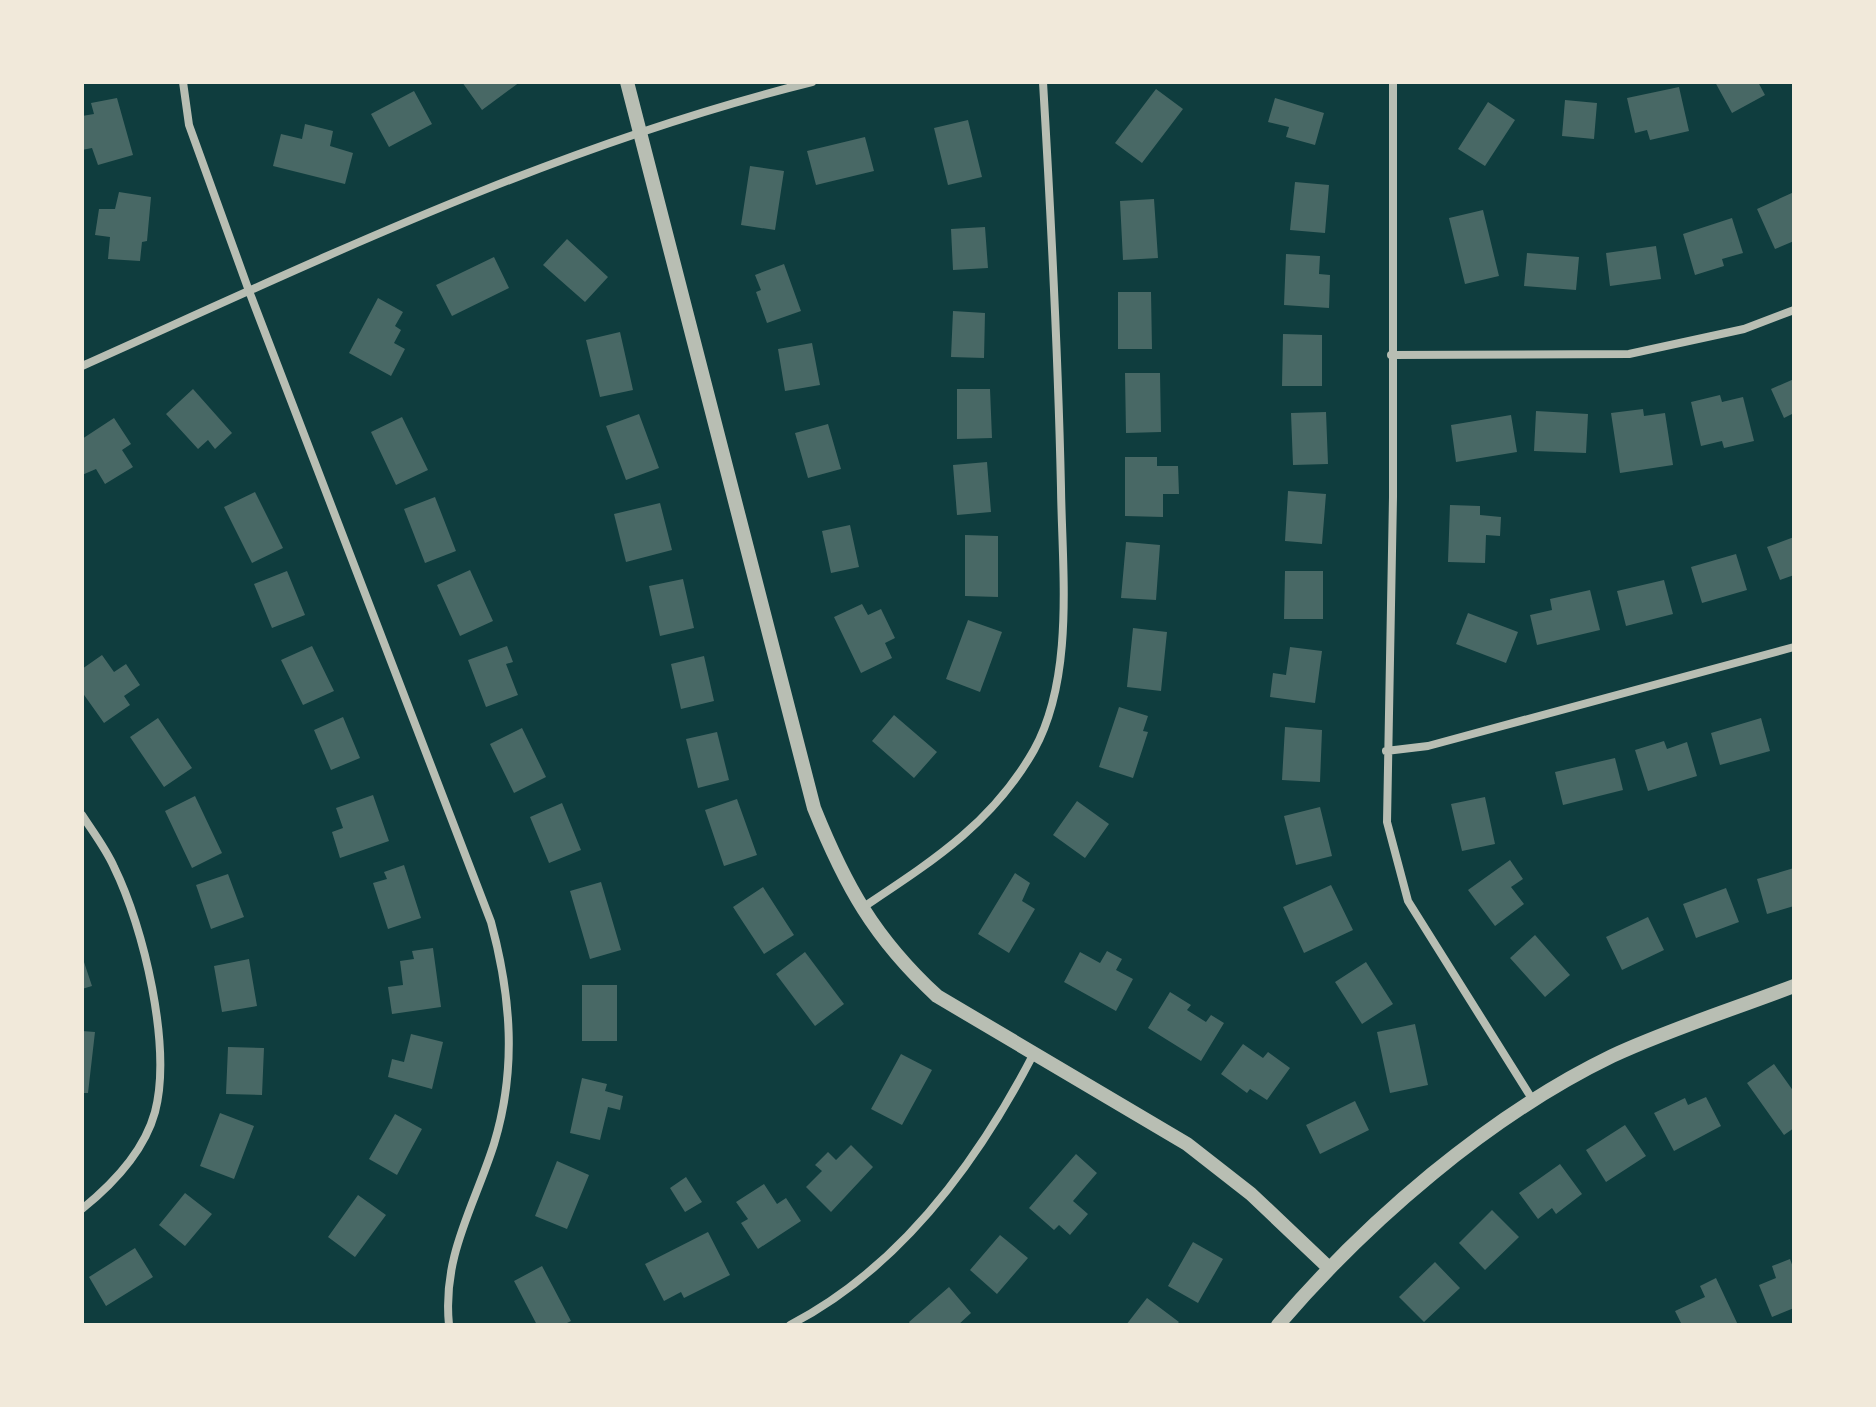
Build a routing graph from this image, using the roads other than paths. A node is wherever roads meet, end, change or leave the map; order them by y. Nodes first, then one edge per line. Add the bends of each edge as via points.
1 (183, 82) edge
2 (627, 82) edge
3 (812, 82) edge
4 (1043, 82) edge
5 (1393, 82) edge
6 (639, 130) junction
7 (249, 291) junction
8 (1794, 310) edge
9 (1391, 355) junction
10 (82, 366) edge
11 (1794, 647) edge
12 (1386, 751) junction
13 (82, 815) edge
14 (861, 908) junction
15 (1794, 986) edge
16 (1033, 1055) junction
17 (1535, 1103) junction
18 (82, 1209) edge
19 (1328, 1267) junction
20 (449, 1325) edge
21 (790, 1325) edge
22 (1278, 1325) edge

1 - 7 street via 189,125
2 - 6 street
3 - 6 street
4 - 14 street via 1058,348 1063,621 1057,684 1035,748 993,811 946,851
5 - 9 street
6 - 7 street via 538,167
6 - 14 street via 814,808 840,874
7 - 10 street
7 - 20 street via 491,922 504,971 511,1030 505,1104 457,1236 446,1300
8 - 9 street via 1744,329 1629,354
9 - 12 street
11 - 12 street via 1428,746
12 - 17 street via 1387,822 1408,901
13 - 18 street via 115,868 149,970 160,1048 155,1111 143,1142 111,1185
14 - 16 street via 901,963 937,996
15 - 17 street via 1612,1057
16 - 19 street via 1187,1144 1251,1194
16 - 21 street via 1005,1109 953,1186 894,1249 812,1314
17 - 19 street via 1479,1135
19 - 22 street

